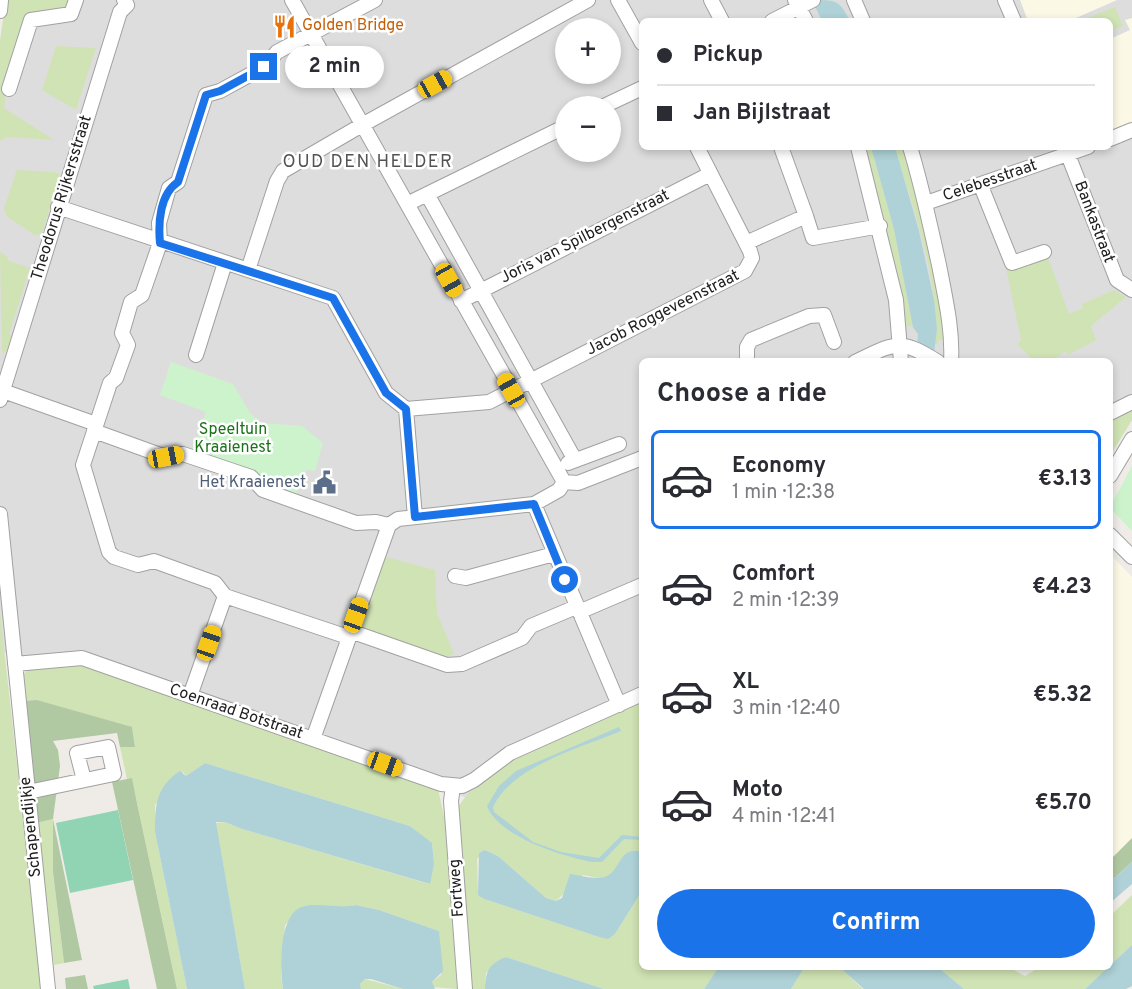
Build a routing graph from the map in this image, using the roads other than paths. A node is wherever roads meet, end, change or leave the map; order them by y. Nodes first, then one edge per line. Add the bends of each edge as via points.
1 (2, 0) edge
2 (76, 0) edge
3 (292, 0) edge
4 (588, 0) edge
5 (618, 0) edge
6 (711, 0) edge
7 (854, 0) edge
8 (1005, 0) edge
9 (130, 2) edge
10 (372, 2) edge
11 (804, 2) edge
12 (0, 11) edge
13 (720, 18) edge
14 (777, 18) edge
15 (806, 18) edge
16 (862, 18) edge
17 (1013, 18) edge
18 (311, 33) junction
19 (639, 38) edge
20 (9, 89) dead end
21 (639, 89) edge
22 (621, 98) edge
23 (362, 125) junction
24 (1132, 130) edge
25 (555, 131) edge
26 (1113, 138) edge
27 (698, 150) edge
28 (782, 150) edge
29 (859, 150) edge
30 (911, 150) edge
31 (1067, 151) edge
32 (710, 174) junction
33 (981, 186) junction
34 (427, 194) junction
35 (926, 203) junction
36 (407, 204) junction
37 (58, 207) junction
38 (806, 216) junction
39 (880, 226) junction
40 (160, 243) junction
41 (746, 243) junction
42 (1044, 252) dead end
43 (225, 263) junction
44 (248, 270) junction
45 (1132, 290) edge
46 (480, 291) junction
47 (461, 301) junction
48 (834, 342) dead end
49 (907, 345) junction
50 (195, 355) dead end
51 (747, 358) edge
52 (863, 358) edge
53 (902, 358) edge
54 (931, 358) edge
55 (951, 358) edge
56 (5, 366) edge
57 (530, 380) junction
58 (511, 390) junction
59 (1, 395) edge
60 (1132, 402) edge
61 (406, 409) junction
62 (1113, 412) edge
63 (95, 428) junction
64 (1132, 438) edge
65 (619, 444) dead end
66 (639, 459) edge
67 (575, 460) junction
68 (1113, 471) edge
69 (560, 476) junction
70 (534, 504) junction
71 (0, 514) edge
72 (415, 517) junction
73 (389, 525) junction
74 (1113, 538) edge
75 (554, 554) junction
76 (1132, 557) edge
77 (455, 576) dead end
78 (639, 586) edge
79 (225, 596) junction
80 (577, 610) junction
81 (349, 634) junction
82 (15, 664) junction
83 (639, 695) edge
84 (190, 696) junction
85 (619, 705) junction
86 (313, 739) junction
87 (84, 780) dead end
88 (453, 786) junction
89 (28, 792) junction
90 (48, 989) edge
91 (465, 989) edge

1 - 12 street
2 - 20 street via 71,14 32,20
3 - 18 street
4 - 23 street
5 - 19 street
6 - 13 street
7 - 16 street
8 - 17 street
9 - 37 street, Theodorus Rijkersstraat via 120,12
10 - 18 street
11 - 14 street
11 - 15 street
18 - 23 street
18 - 40 street via 277,52 264,67 206,95 178,182 169,188 159,223
21 - 22 street
23 - 36 street
23 - 44 street via 284,171 277,181
24 - 26 street
25 - 34 street
27 - 32 street
28 - 38 street
29 - 39 street
30 - 35 street
31 - 33 street, Celebesstraat
31 - 45 street, Bankastraat via 1117,280
32 - 41 street
32 - 46 street, Joris van Spilbergenstraat
33 - 35 street, Celebesstraat
33 - 42 street via 1012,263
34 - 36 street
34 - 46 street
35 - 55 street via 947,307
36 - 47 street
37 - 40 street
37 - 56 street, Theodorus Rijkersstraat
38 - 39 street via 813,238
38 - 41 street
39 - 49 street
40 - 43 street
40 - 63 street via 142,295 131,302 122,333 128,345
41 - 57 street, Jacob Roggeveenstraat via 752,258 745,271
43 - 44 street
43 - 50 street
44 - 61 street via 333,298 386,393
46 - 47 street, Joris van Spilbergenstraat
46 - 57 street
47 - 58 street
48 - 51 street via 824,315 809,316 751,340
49 - 52 street via 884,348
49 - 53 street
49 - 54 street
56 - 59 street, Theodorus Rijkersstraat
57 - 58 street, Jacob Roggeveenstraat
57 - 67 street
58 - 61 street, Jacob Roggeveenstraat via 489,402
58 - 69 street
59 - 63 street
60 - 62 street
61 - 72 street
63 - 73 street via 166,457 183,454 251,477 263,490 356,523
63 - 79 street via 83,465 109,552 138,565 154,561 213,583
64 - 68 street
65 - 67 street
66 - 69 street via 578,483
67 - 69 street
69 - 70 street via 559,490
70 - 72 street
70 - 75 street
71 - 82 street
72 - 73 street via 398,519
73 - 81 street
74 - 76 street
75 - 77 street via 466,578
75 - 80 street
78 - 80 street
79 - 81 street
79 - 84 street
80 - 81 street via 531,626 522,638 462,663 447,665
80 - 85 street
81 - 86 street
82 - 84 street, Coenraad Botstraat via 82,658
82 - 89 street, Schapendijkje
83 - 85 street
84 - 86 street, Coenraad Botstraat
85 - 88 street via 510,753 474,780
86 - 88 street, Coenraad Botstraat
87 - 89 street
88 - 91 street, Fortweg
89 - 90 street, Schapendijkje

